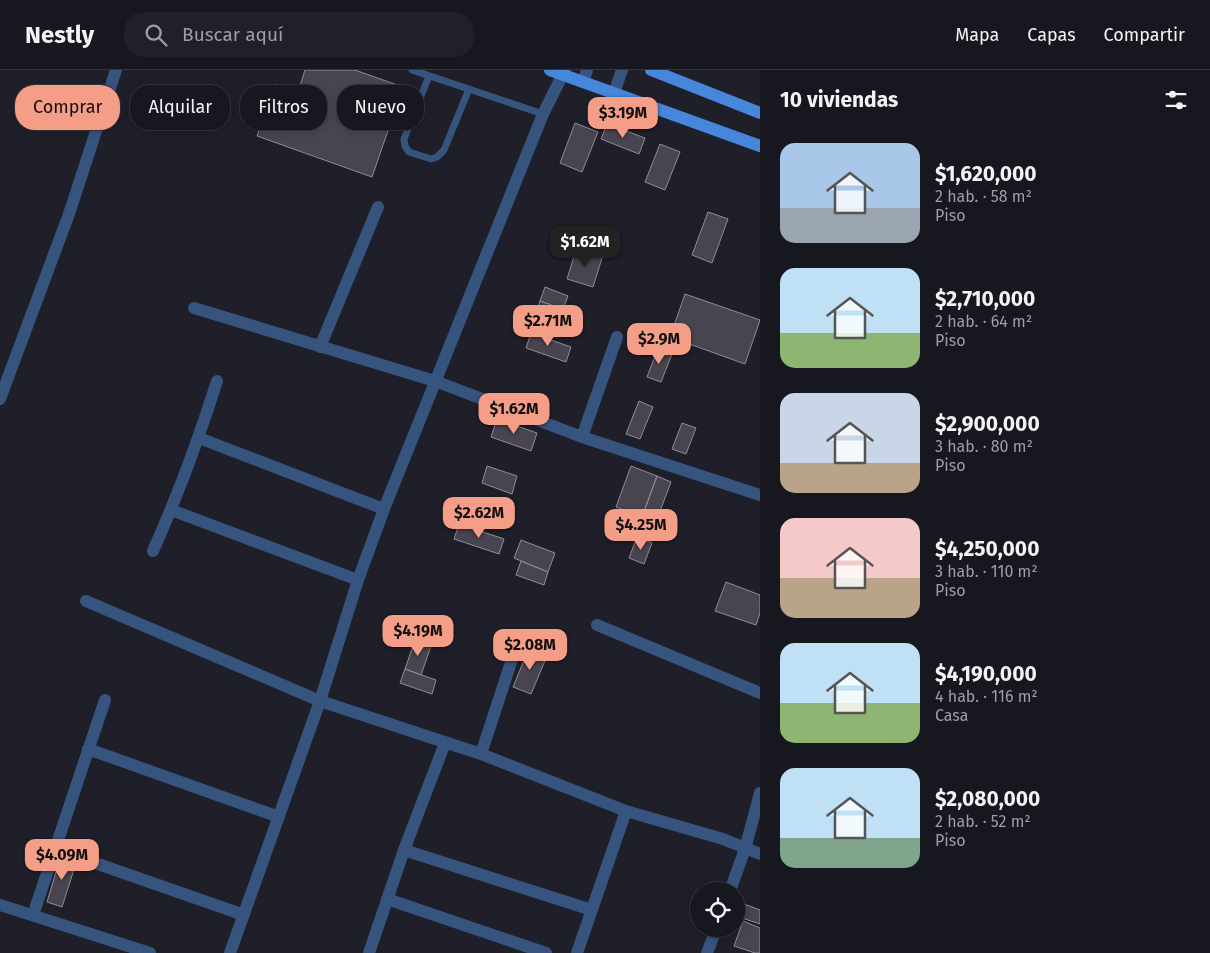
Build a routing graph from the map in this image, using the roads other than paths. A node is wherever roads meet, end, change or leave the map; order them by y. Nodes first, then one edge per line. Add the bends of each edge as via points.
1 (116, 70) edge
2 (412, 70) edge
3 (550, 70) edge
4 (622, 70) edge
5 (651, 70) edge
6 (564, 72) edge
7 (429, 76) junction
8 (585, 76) edge
9 (469, 89) junction
10 (614, 94) junction
11 (760, 113) edge
12 (543, 114) junction
13 (760, 146) edge
14 (378, 207) dead end
15 (194, 308) dead end
16 (617, 337) dead end
17 (320, 347) junction
18 (217, 380) dead end
19 (435, 381) junction
20 (0, 399) edge
21 (582, 437) junction
22 (199, 438) junction
23 (760, 496) edge
24 (384, 509) junction
25 (171, 510) junction
26 (153, 551) dead end
27 (358, 580) junction
28 (86, 601) dead end
29 (597, 625) dead end
30 (516, 647) dead end
31 (760, 692) edge
32 (105, 700) dead end
33 (320, 701) junction
34 (445, 743) junction
35 (88, 749) junction
36 (481, 754) junction
37 (760, 793) edge
38 (626, 811) junction
39 (279, 817) junction
40 (55, 849) junction
41 (745, 849) junction
42 (404, 850) junction
43 (760, 854) edge
44 (733, 882) edge
45 (387, 899) junction
46 (0, 905) edge
47 (592, 910) junction
48 (244, 915) junction
49 (33, 916) junction
50 (713, 937) edge
51 (150, 953) edge
52 (230, 953) edge
53 (369, 953) edge
54 (546, 953) edge
55 (577, 953) edge
56 (707, 953) edge

1 - 20 street via 68,214
2 - 7 lane
3 - 6 main road
4 - 10 street
5 - 11 main road
6 - 8 main road
6 - 12 street
7 - 9 lane
7 - 9 lane via 404,139 409,152 431,159 444,150
8 - 10 main road
9 - 12 lane
10 - 13 main road
12 - 19 street
14 - 17 street
15 - 17 street
16 - 21 street
17 - 19 street
18 - 22 street
19 - 21 street
19 - 24 street
21 - 23 street
22 - 24 street
22 - 25 street
24 - 27 street
25 - 26 street
25 - 27 street
27 - 33 street
28 - 33 street
29 - 31 street
30 - 36 street
32 - 35 street
33 - 34 street
33 - 39 street
34 - 36 street
34 - 42 street
35 - 39 street
35 - 40 street
36 - 38 street
37 - 41 street
38 - 41 street via 723,839
38 - 47 street
39 - 48 street
40 - 48 street
40 - 49 street
41 - 43 street
41 - 44 street
42 - 45 street
42 - 47 street
45 - 53 street
45 - 54 street
46 - 49 street
47 - 55 street
48 - 52 street
49 - 51 street
50 - 56 street

